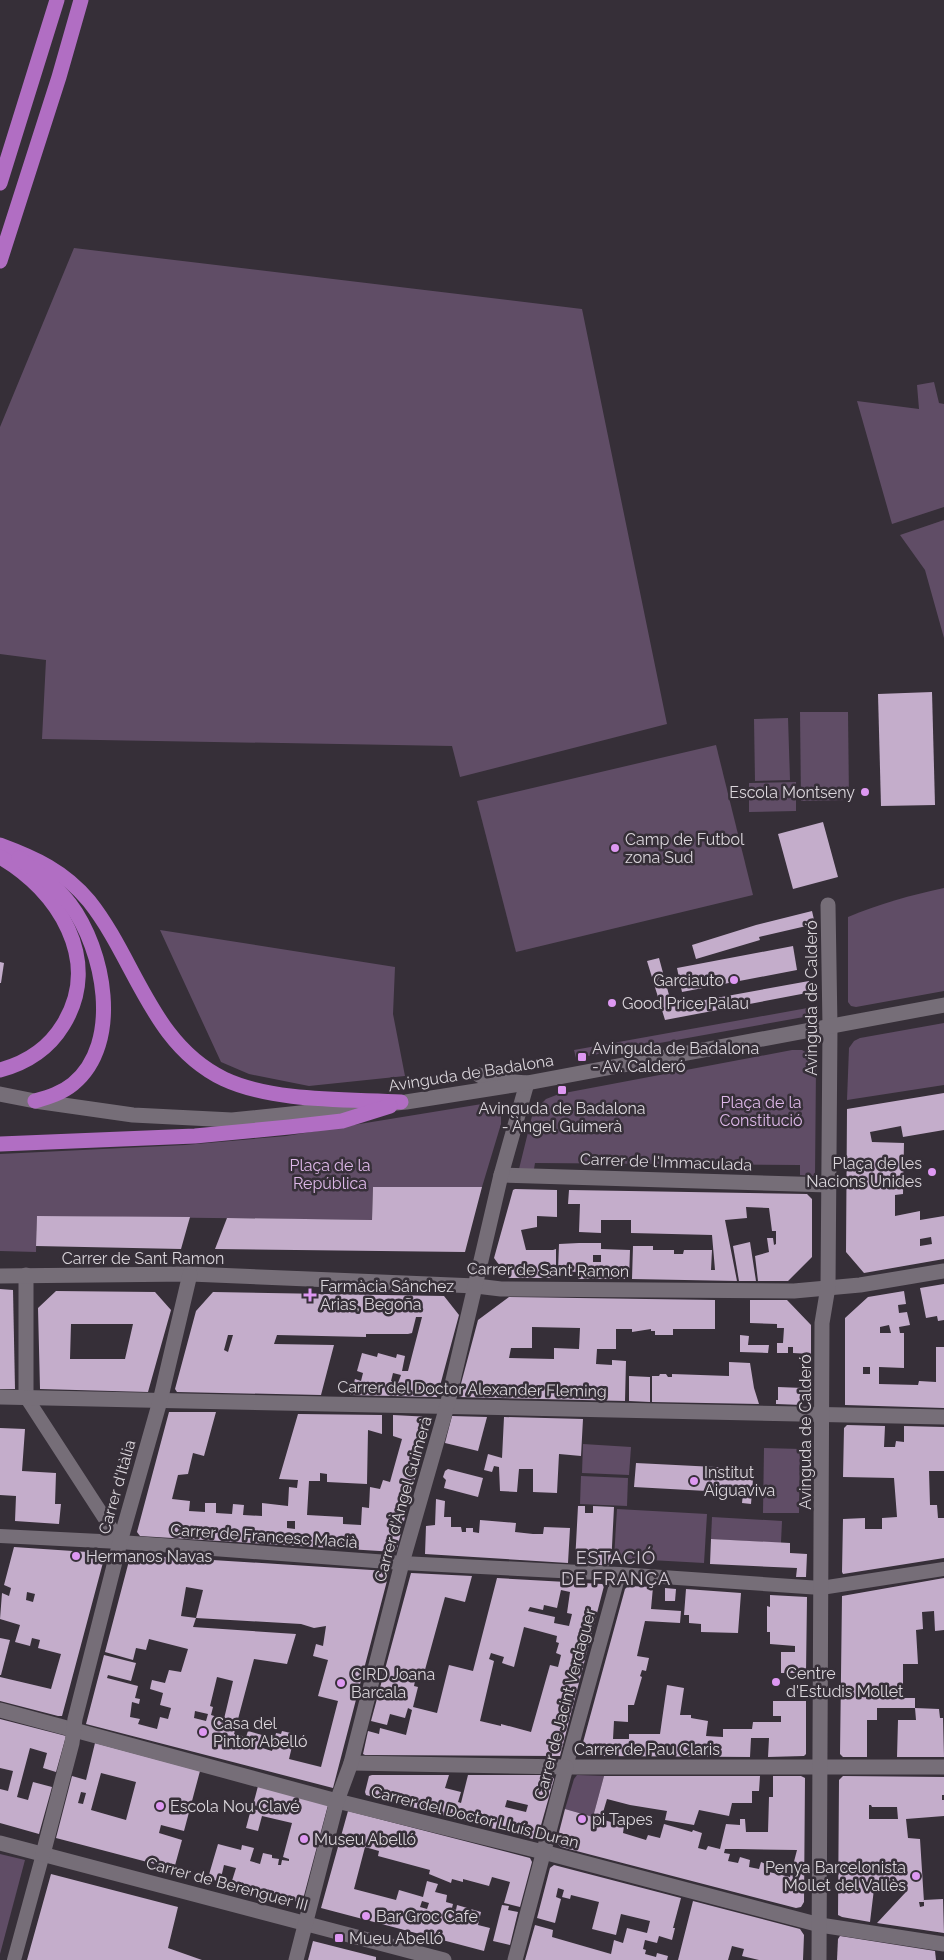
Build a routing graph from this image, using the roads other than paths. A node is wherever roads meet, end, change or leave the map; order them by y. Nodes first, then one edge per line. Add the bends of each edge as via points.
1 (49, 0) edge
2 (57, 0) edge
3 (81, 0) edge
4 (48, 32) junction
5 (0, 183) edge
6 (12, 225) junction
7 (0, 261) edge
8 (0, 271) edge
9 (0, 845) edge
10 (0, 857) edge
11 (828, 905) dead end
12 (944, 1005) edge
13 (830, 1026) junction
14 (0, 1070) edge
15 (480, 1075) dead end
16 (527, 1083) junction
17 (0, 1094) edge
18 (35, 1102) junction
19 (400, 1102) junction
20 (0, 1144) edge
21 (501, 1175) junction
22 (829, 1185) junction
23 (944, 1271) edge
24 (190, 1274) junction
25 (26, 1275) junction
26 (0, 1276) edge
27 (476, 1286) junction
28 (828, 1287) junction
29 (0, 1397) edge
30 (26, 1397) junction
31 (160, 1401) junction
32 (447, 1406) junction
33 (823, 1414) junction
34 (944, 1417) edge
35 (0, 1536) edge
36 (120, 1542) junction
37 (402, 1563) junction
38 (944, 1569) edge
39 (619, 1574) junction
40 (821, 1588) junction
41 (0, 1710) edge
42 (73, 1730) junction
43 (351, 1763) junction
44 (566, 1767) junction
45 (820, 1767) junction
46 (944, 1768) edge
47 (337, 1801) junction
48 (0, 1843) edge
49 (543, 1852) junction
50 (43, 1854) junction
51 (306, 1923) junction
52 (820, 1925) junction
53 (944, 1944) edge
54 (14, 1960) edge
55 (296, 1960) edge
56 (444, 1960) edge
57 (515, 1960) edge
58 (819, 1960) edge

1 - 4 highway
2 - 4 highway
3 - 6 highway
4 - 5 highway
6 - 7 highway
6 - 8 highway
9 - 18 highway via 38,872 71,906 90,938 103,989 102,1028 83,1074 61,1092
9 - 19 highway via 36,858 60,873 88,900 113,937 157,1017 185,1053 203,1067 246,1088 280,1094
10 - 14 highway via 30,878 54,902 69,931 79,967 76,997 58,1033 21,1063
11 - 13 street, Avinguda de Calderó
12 - 13 street, Avinguda de Badalona
13 - 16 street, Avinguda de Badalona
13 - 22 street, Avinguda de Calderó
15 - 16 street via 489,1080
16 - 19 street, Avinguda de Badalona
16 - 21 street, Carrer d'Àngel Guimerà
17 - 18 street, Avinguda de Badalona
18 - 19 street, Avinguda de Badalona via 133,1115 232,1120
19 - 20 highway via 342,1121 289,1127 195,1136
21 - 22 street, Carrer de l'Immaculada
21 - 27 street, Carrer d'Àngel Guimerà
22 - 28 street, Avinguda de Calderó
23 - 28 street, Carrer de Sant Ramon
24 - 25 street, Carrer de Sant Ramon
24 - 27 street, Carrer de Sant Ramon
24 - 31 street, Carrer d'Itàlia
25 - 26 street, Carrer de Sant Ramon
25 - 30 street
27 - 28 street, Carrer de Sant Ramon via 501,1289 794,1291
27 - 32 street, Carrer d'Àngel Guimerà
28 - 33 street, Avinguda de Calderó via 822,1323
29 - 30 street, Carrer del Doctor Alexander Fleming
30 - 31 street, Carrer del Doctor Alexander Fleming
30 - 36 street
31 - 32 street, Carrer del Doctor Alexander Fleming
31 - 36 street, Carrer d'Itàlia
32 - 33 street, Carrer del Doctor Alexander Fleming
32 - 37 street, Carrer d'Àngel Guimerà
33 - 34 street, Carrer del Doctor Alexander Fleming
33 - 40 street, Avinguda de Calderó
35 - 36 street, Carrer de Francesc Macià
36 - 37 street, Carrer de Francesc Macià
36 - 42 street, Carrer d'Itàlia
37 - 39 street, Carrer de Francesc Macià
37 - 43 street, Carrer d'Àngel Guimerà
38 - 40 street, Carrer de Francesc Macià
39 - 40 street, Carrer de Francesc Macià
39 - 44 street, Carrer de Jacint Verdaguer
40 - 45 street, Avinguda de Calderó
41 - 42 street, Carrer del Doctor Lluís Duran
42 - 47 street, Carrer del Doctor Lluís Duran
42 - 50 street, Carrer d'Itàlia
43 - 44 street, Carrer de Pau Claris
43 - 47 street, Carrer d'Àngel Guimerà
44 - 45 street, Carrer de Pau Claris
44 - 49 street, Carrer de Jacint Verdaguer
45 - 46 street, Carrer de Pau Claris
45 - 52 street, Avinguda de Calderó
47 - 49 street, Carrer del Doctor Lluís Duran
47 - 51 street, Carrer d'Àngel Guimerà
48 - 50 street, Carrer de Berenguer III
49 - 52 street, Carrer del Doctor Lluís Duran
49 - 57 street, Carrer de Jacint Verdaguer
50 - 51 street, Carrer de Berenguer III
50 - 54 street
51 - 55 street, Carrer d'Àngel Guimerà
51 - 56 street, Carrer de Berenguer III
52 - 53 street, Carrer del Doctor Lluís Duran
52 - 58 street, Avinguda de Calderó

